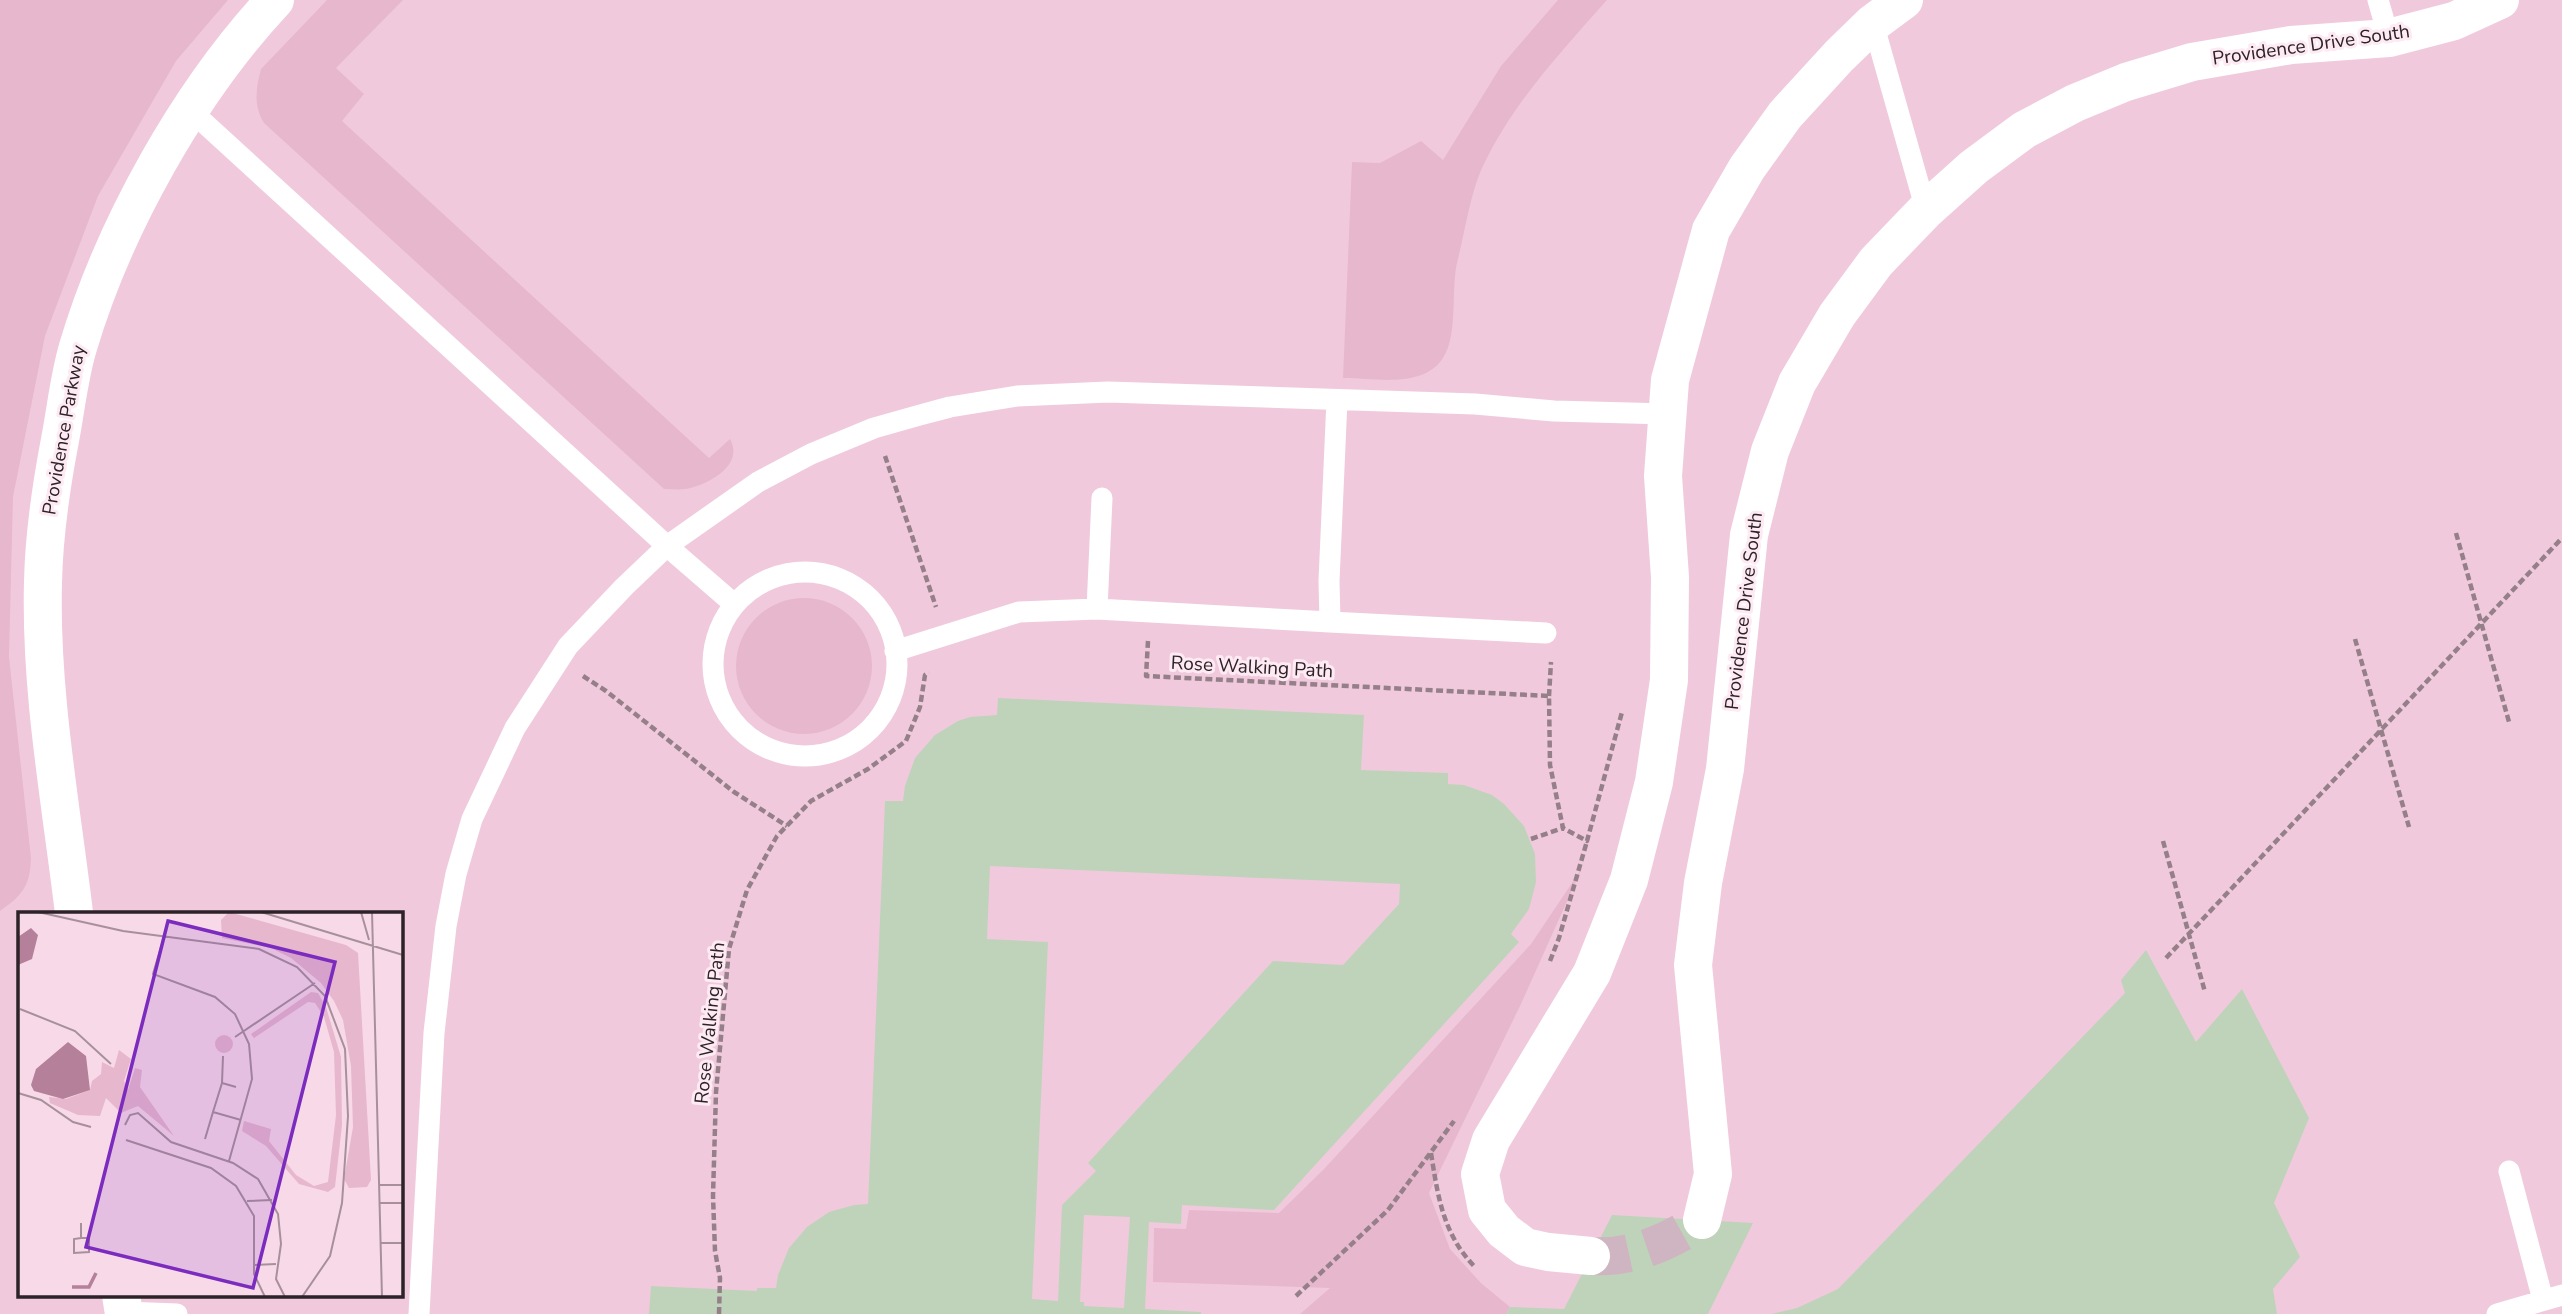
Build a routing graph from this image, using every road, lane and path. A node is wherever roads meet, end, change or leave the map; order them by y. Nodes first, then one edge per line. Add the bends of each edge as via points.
1 (275, 0) edge
2 (1904, 0) edge
3 (2378, 0) edge
4 (2500, 0) edge
5 (1873, 23) junction
6 (2389, 38) junction
7 (189, 109) junction
8 (1926, 210) junction
9 (1337, 400) junction
10 (1668, 414) junction
11 (874, 428) junction
12 (1102, 498) dead end
13 (2456, 533) dead end
14 (2562, 538) edge
15 (667, 546) junction
16 (734, 604) junction
17 (1097, 609) junction
18 (1330, 622) junction
19 (2482, 623) junction
20 (1546, 633) dead end
21 (933, 639) junction
22 (2355, 639) dead end
23 (1135, 640) dead end
24 (895, 651) junction
25 (559, 661) junction
26 (937, 670) dead end
27 (925, 675) junction
28 (1625, 702) dead end
29 (2509, 722) dead end
30 (2381, 730) junction
31 (787, 825) junction
32 (2409, 827) dead end
33 (1563, 828) junction
34 (1531, 839) dead end
35 (1587, 841) junction
36 (2163, 841) dead end
37 (74, 912) edge
38 (2188, 935) junction
39 (2166, 958) dead end
40 (1545, 972) dead end
41 (2205, 992) dead end
42 (1456, 1119) dead end
43 (2509, 1171) dead end
44 (1702, 1220) dead end
45 (1591, 1256) tunnel mouth
46 (1296, 1296) dead end
47 (2553, 1297) edge
48 (123, 1307) edge
49 (177, 1314) edge
50 (419, 1314) edge
51 (719, 1314) edge
52 (2497, 1314) edge

1 - 7 street, Providence Parkway
2 - 5 street
3 - 6 lane
4 - 6 street, Providence Drive South via 2454,21
5 - 8 lane
5 - 10 street via 1785,115 1711,230 1670,380
6 - 8 street, Providence Drive South via 2291,45 2204,60 2126,82 2024,130
7 - 15 lane
7 - 37 street, Providence Parkway via 105,268 77,349 49,501 43,582 46,683
8 - 44 street, Providence Drive South via 1876,262 1797,383 1770,451 1749,534 1725,769 1693,965 1713,1174
9 - 10 lane
9 - 11 lane via 1108,392 1017,396 950,407
9 - 18 lane
10 - 45 street via 1664,476 1670,577 1669,680 1654,782 1629,880 1592,973 1491,1140 1480,1174 1487,1210 1525,1247
11 - 15 lane via 758,482
11 - 21 path, Rose Walking Path via 939,614
12 - 17 lane
13 - 19 path
14 - 19 path
15 - 16 lane
15 - 25 lane via 568,646
16 - 24 lane via 773,576 803,571 832,575 858,588 879,608
16 - 24 lane via 715,639 712,668 718,698 734,725 759,745 789,756 821,756 851,745 875,725 891,698 898,666
17 - 18 lane
17 - 21 lane via 1019,612
18 - 20 lane
19 - 29 path
19 - 30 path
21 - 24 lane
21 - 27 path, Rose Walking Path
22 - 30 path
23 - 33 path, Rose Walking Path via 1148,641 1146,676 1549,696 1550,765
25 - 31 path via 606,691 734,792
25 - 50 lane via 515,727 472,819 456,874 433,1033
26 - 27 path
27 - 31 path, Rose Walking Path via 920,707 905,741 811,801
28 - 35 path
30 - 32 path
30 - 38 path
31 - 51 path, Rose Walking Path via 747,890 729,949 716,1092 713,1196
33 - 34 path
33 - 35 path
35 - 40 path
36 - 38 path
38 - 39 path
38 - 41 path
42 - 46 path via 1388,1210
43 - 47 lane
47 - 52 lane
48 - 49 lane

